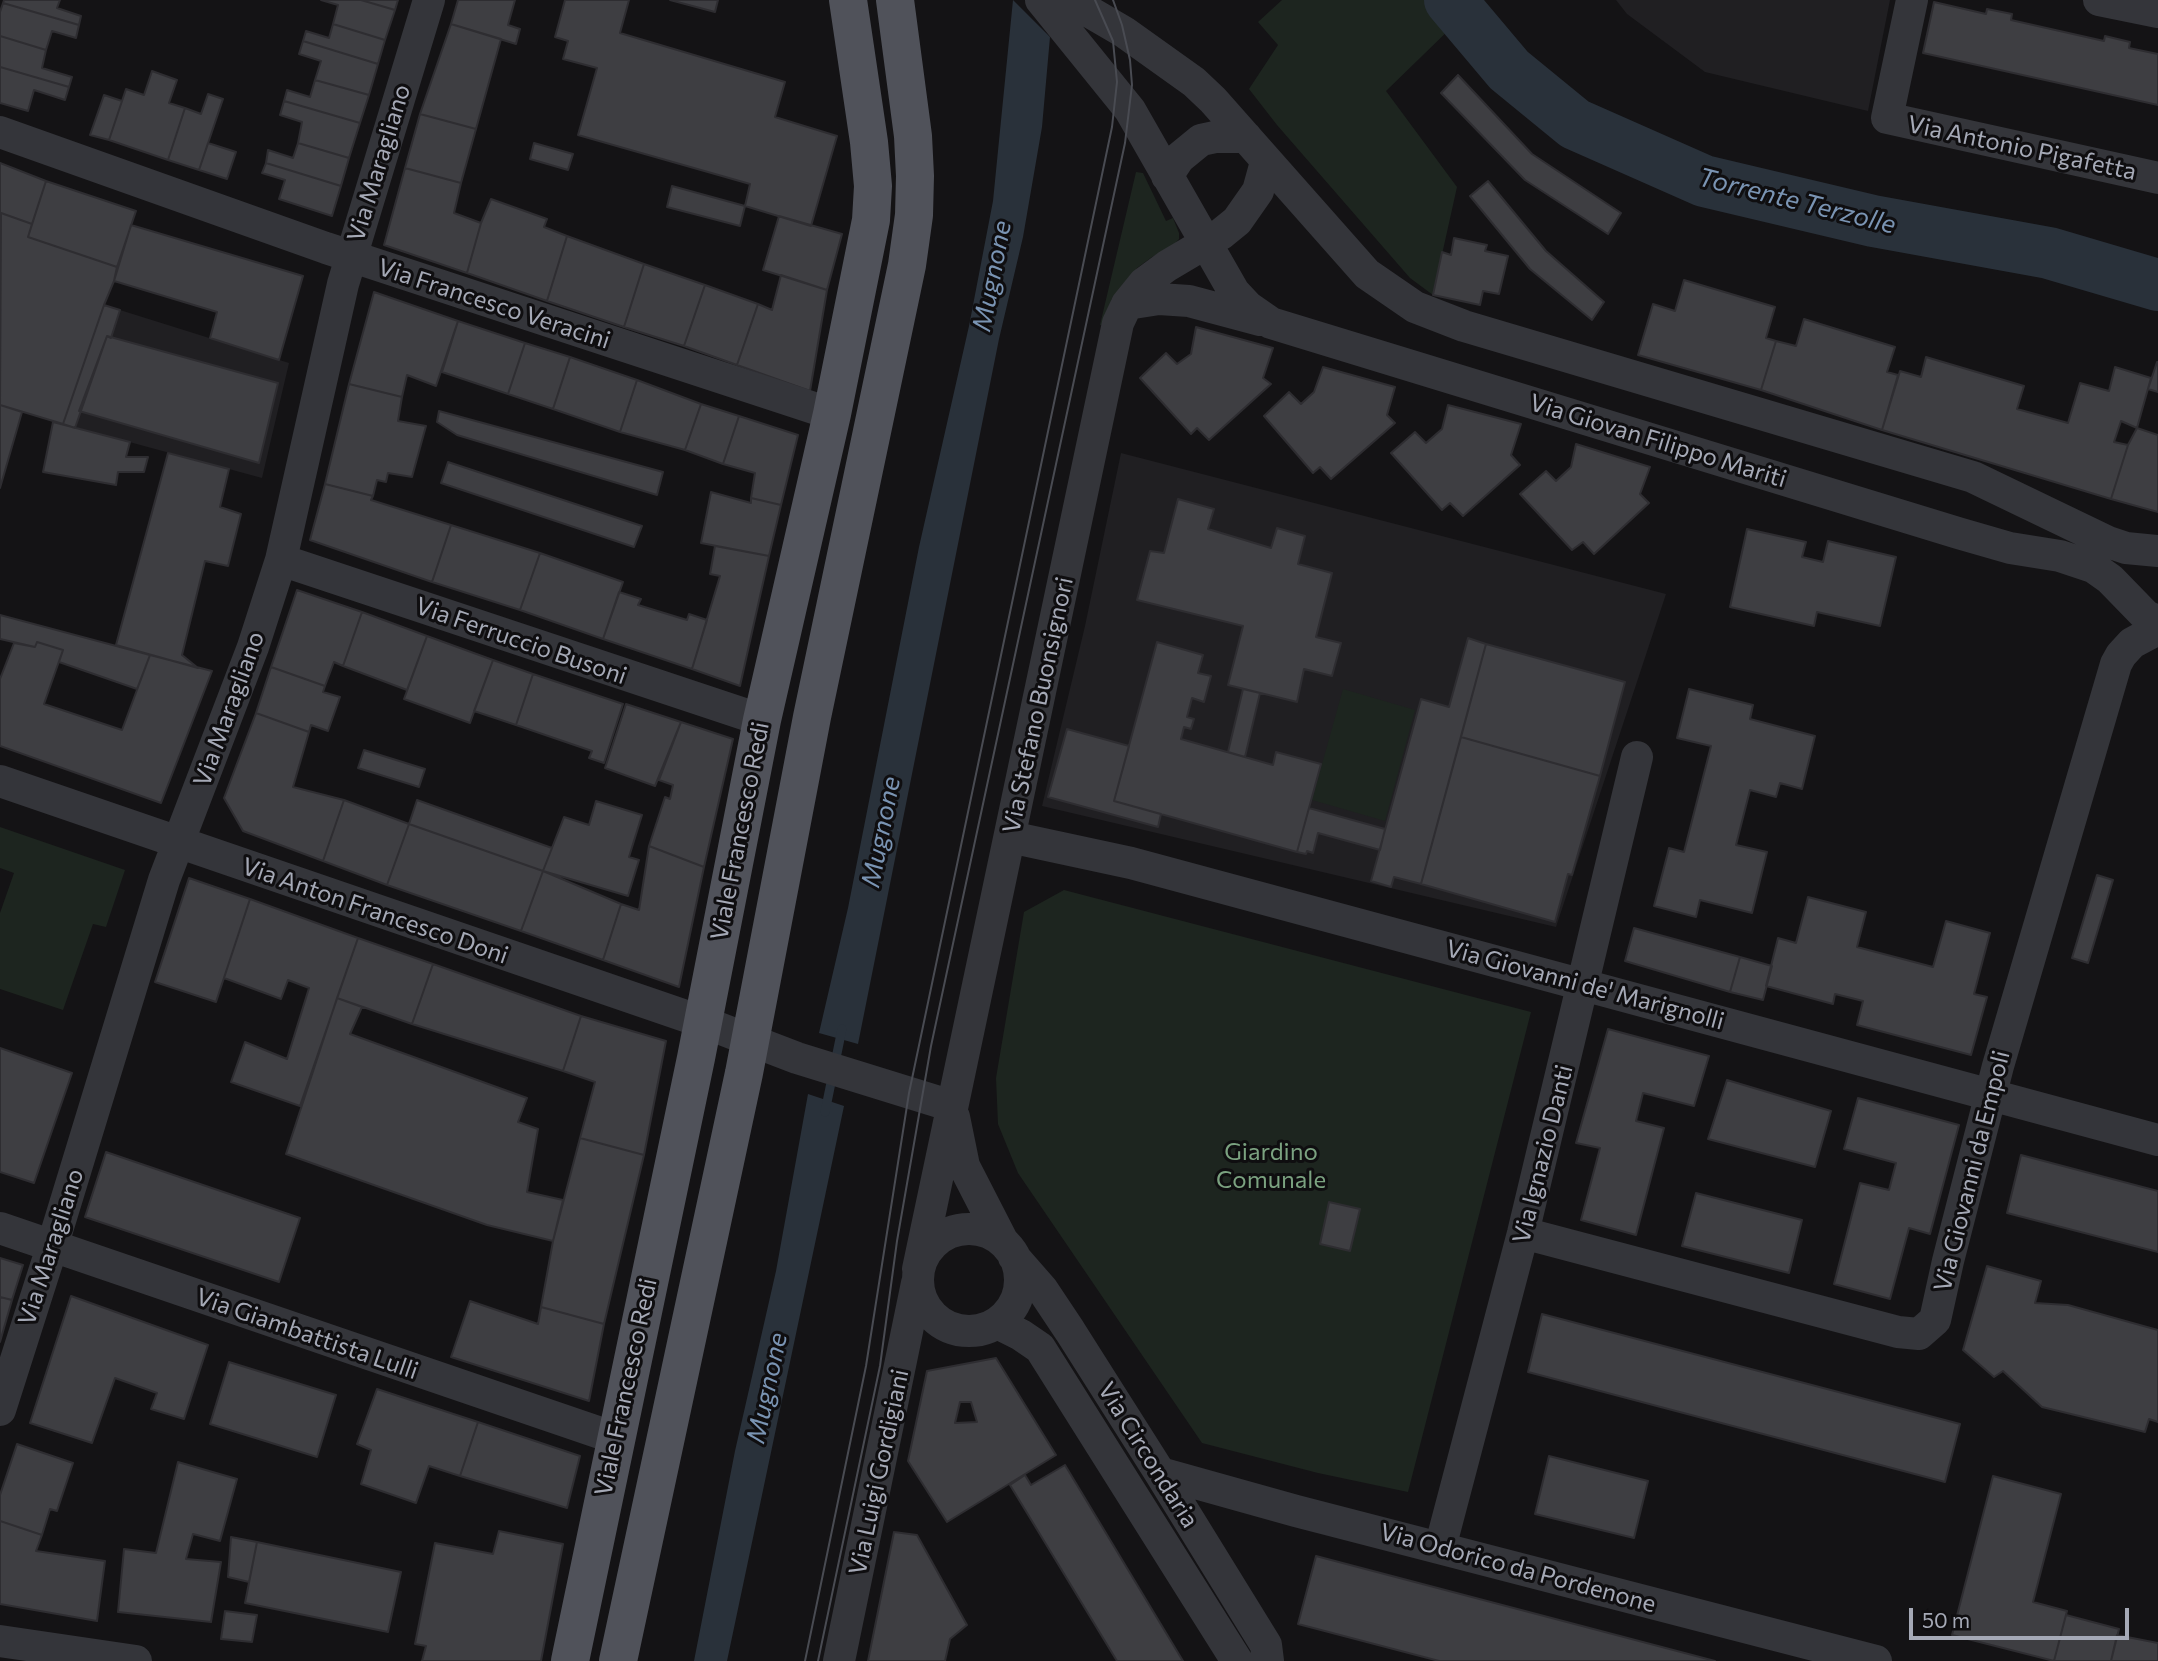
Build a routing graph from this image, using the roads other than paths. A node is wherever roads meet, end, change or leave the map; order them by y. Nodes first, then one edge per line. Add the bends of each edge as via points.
1 (429, 0) edge
2 (848, 0) edge
3 (895, 0) edge
4 (1041, 0) edge
5 (1912, 0) edge
6 (2099, 0) edge
7 (1073, 2) edge
8 (2158, 12) edge
9 (0, 132) edge
10 (1246, 137) junction
11 (1266, 162) junction
12 (1167, 176) junction
13 (2158, 178) edge
14 (1205, 244) junction
15 (351, 257) junction
16 (1127, 304) junction
17 (1271, 323) junction
18 (832, 414) junction
19 (2158, 552) edge
20 (281, 560) junction
21 (2147, 612) edge
22 (2158, 629) edge
23 (762, 720) junction
24 (1637, 757) dead end
25 (0, 781) edge
26 (1010, 837) junction
27 (178, 844) junction
28 (1584, 985) junction
29 (703, 1022) junction
30 (750, 1040) junction
31 (1991, 1095) junction
32 (952, 1106) junction
33 (2158, 1140) edge
34 (0, 1228) edge
35 (1523, 1233) junction
36 (52, 1247) junction
37 (1008, 1249) junction
38 (918, 1276) junction
39 (997, 1324) junction
40 (0, 1410) edge
41 (615, 1438) junction
42 (1160, 1473) junction
43 (1440, 1548) junction
44 (0, 1641) edge
45 (136, 1661) edge
46 (570, 1661) edge
47 (618, 1661) edge
48 (839, 1661) edge
49 (1237, 1661) edge
50 (1268, 1661) edge
51 (1876, 1661) edge

1 - 15 street, Via Maragliano
2 - 18 main road, Viale Francesco Redi via 869,142 873,204
3 - 30 main road, Viale Francesco Redi via 912,136 914,215
4 - 12 street, Via Giovan Filippo Mariti via 1130,110
5 - 13 street, Via Antonio Pigafetta via 1886,118
6 - 8 street
7 - 10 street, Via Giovan Filippo Mariti via 1177,68
9 - 15 street, Via Francesco Veracini
10 - 11 street, Via Giovan Filippo Mariti
10 - 12 street via 1201,141 1179,158
11 - 14 street via 1263,181 1246,210
11 - 19 street, Via Giovan Filippo Mariti via 1367,274 1415,307 1477,330 1973,477 2108,542
12 - 14 street, Via Giovan Filippo Mariti
14 - 16 street, Via Stefano Buonsignori via 1144,283
14 - 17 street, Via Giovan Filippo Mariti via 1234,292
15 - 18 street, Via Francesco Veracini
15 - 20 street, Via Maragliano
16 - 17 street via 1189,301
16 - 26 street, Via Stefano Buonsignori via 1118,323
17 - 21 street, Via Giovan Filippo Mariti via 1958,533 2060,556 2093,567
18 - 23 main road, Viale Francesco Redi
19 - 21 street, Via Giovan Filippo Mariti via 2143,561 2134,574 2132,590
20 - 23 street, Via Ferruccio Busoni
20 - 27 street, Via Maragliano
22 - 31 street, Via Giovanni da Empoli via 2132,643 2116,664
23 - 29 main road, Viale Francesco Redi
24 - 28 street, Via Ignazio Danti
25 - 27 street, Via Anton Francesco Doni
26 - 28 street, Via Giovanni de' Marignolli via 1131,863
26 - 32 street, Via Stefano Buonsignori
27 - 29 street, Via Anton Francesco Doni
27 - 36 street, Via Maragliano
28 - 31 street, Via Giovanni de' Marignolli
28 - 35 street, Via Ignazio Danti
29 - 30 street, Via Anton Francesco Doni
29 - 41 main road, Viale Francesco Redi
30 - 32 street, Via Anton Francesco Doni
30 - 47 main road, Viale Francesco Redi
31 - 33 street, Via Giovanni de' Marignolli
31 - 35 street, Via Giovanni da Empoli via 1935,1320 1919,1334
32 - 37 street, Via Stefano Buonsignori via 964,1166
32 - 38 street, Via Stefano Buonsignori
34 - 36 street, Via Giambattista Lulli
35 - 43 street, Via Ignazio Danti
36 - 40 street, Via Maragliano
36 - 41 street, Via Giambattista Lulli
37 - 38 street, Via Circondaria via 992,1234 966,1228 952,1231 930,1245
37 - 39 street via 1020,1272 1019,1289 1009,1312
37 - 42 street, Via Circondaria via 1042,1289
38 - 39 street via 925,1307 935,1320 949,1328 974,1332
38 - 48 street, Via Luigi Gordigiani
39 - 49 street, Via Circondaria via 1040,1348
41 - 46 main road, Viale Francesco Redi
42 - 43 street, Via Odorico da Pordenone
42 - 50 street, Via Circondaria via 1266,1645
43 - 51 street, Via Odorico da Pordenone
44 - 45 street

